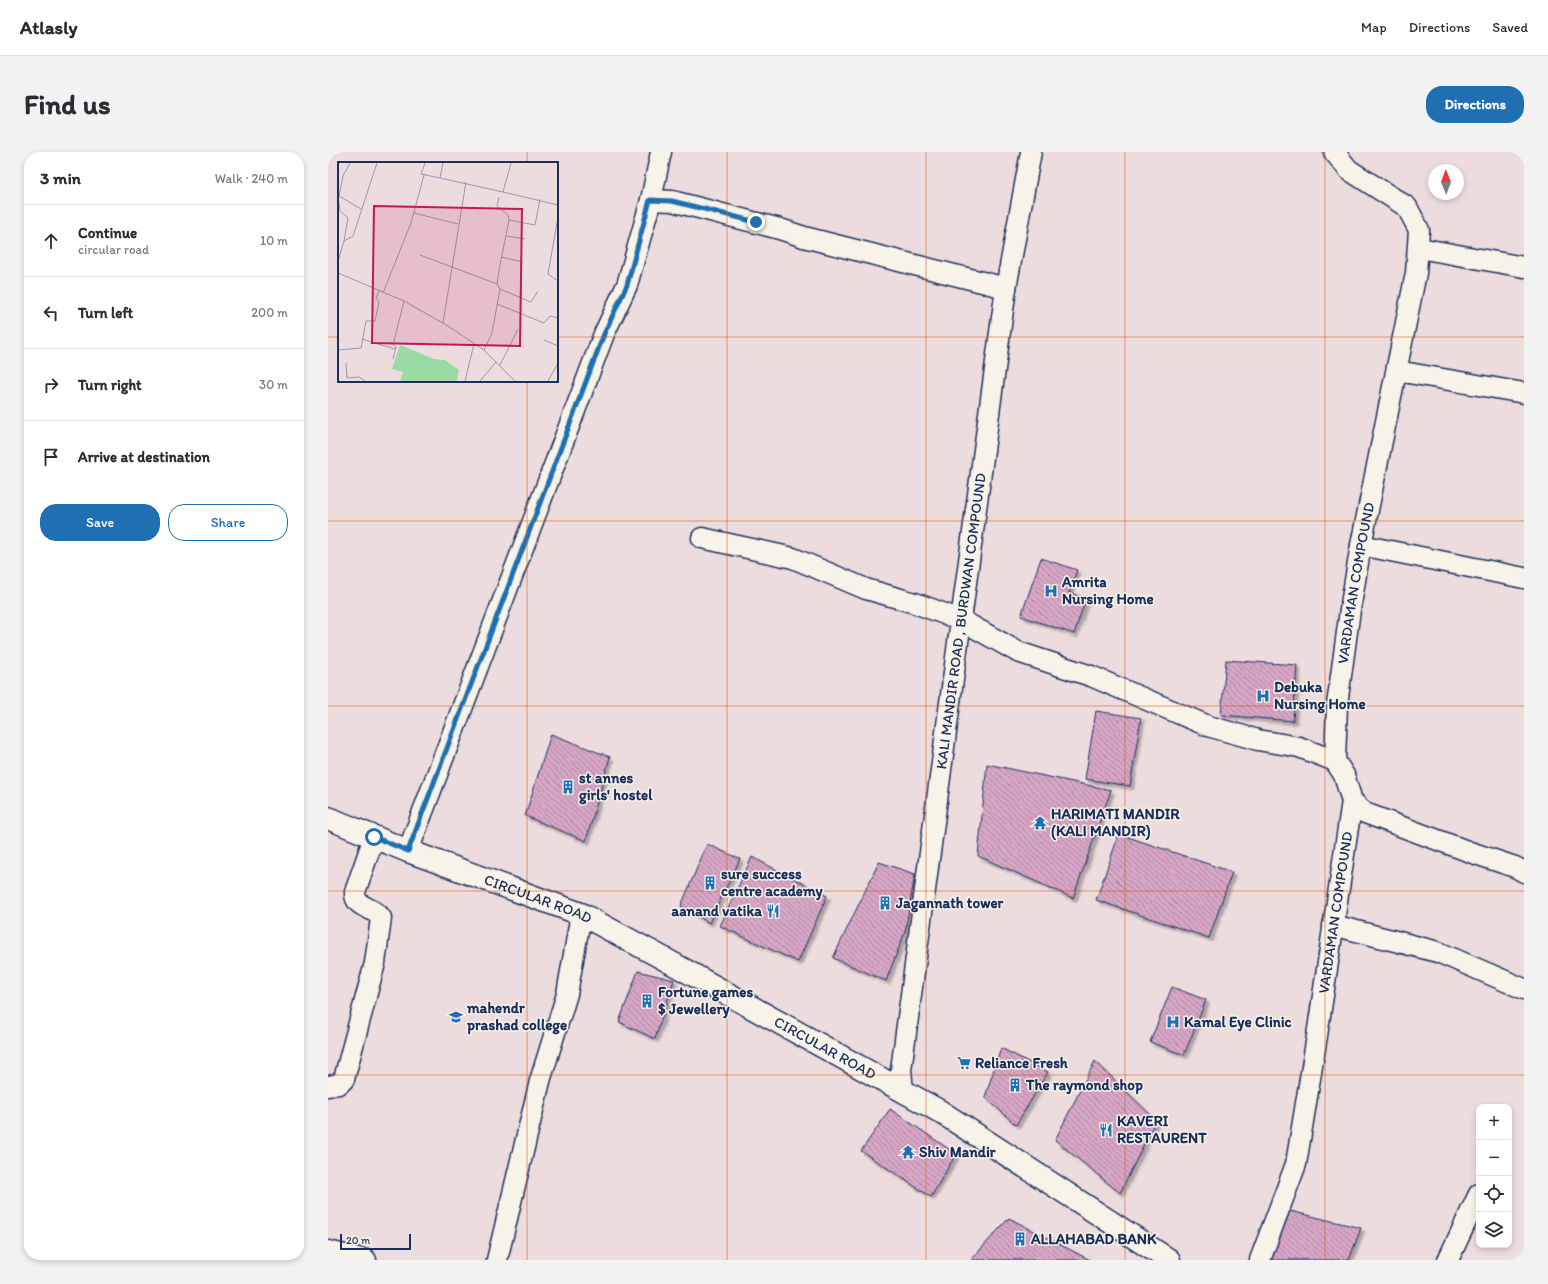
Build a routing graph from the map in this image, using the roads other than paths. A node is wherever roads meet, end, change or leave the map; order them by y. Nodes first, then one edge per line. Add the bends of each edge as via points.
1 (661, 152) edge
2 (1031, 152) edge
3 (1334, 152) edge
4 (650, 200) junction
5 (1419, 248) junction
6 (1524, 267) edge
7 (1006, 288) junction
8 (1397, 371) junction
9 (1524, 392) edge
10 (702, 538) dead end
11 (1361, 545) junction
12 (1524, 578) edge
13 (961, 620) junction
14 (1335, 761) junction
15 (1352, 801) junction
16 (328, 818) edge
17 (374, 837) junction
18 (408, 851) junction
19 (1524, 872) edge
20 (581, 914) junction
21 (1333, 925) junction
22 (1524, 989) edge
23 (328, 1086) edge
24 (902, 1091) junction
25 (1476, 1200) edge
26 (328, 1251) edge
27 (1158, 1257) edge
28 (366, 1260) edge
29 (497, 1260) edge
30 (1260, 1260) edge
31 (1448, 1260) edge

1 - 4 street
2 - 7 street, KALI MANDIR ROAD , BURDWAN COMPOUND
3 - 5 street, VARDAMAN COMPOUND via 1349,170 1407,207 1419,230
4 - 7 street via 672,201
4 - 18 street via 627,285 604,334
5 - 6 street
5 - 8 street, VARDAMAN COMPOUND
7 - 13 street, KALI MANDIR ROAD , BURDWAN COMPOUND
8 - 9 street
8 - 11 street, VARDAMAN COMPOUND
10 - 13 street via 793,558 866,589
11 - 12 street
11 - 14 street, VARDAMAN COMPOUND via 1337,705
13 - 14 street via 1018,652 1091,676 1208,726 1258,740 1299,747
13 - 24 street, KALI MANDIR ROAD , BURDWAN COMPOUND via 902,1070
14 - 15 street, VARDAMAN COMPOUND via 1344,775
15 - 19 street via 1365,812
15 - 21 street, VARDAMAN COMPOUND
16 - 17 main road, CIRCULAR ROAD
17 - 18 main road, CIRCULAR ROAD
17 - 23 street via 355,898 358,904 379,914 381,918 375,963 344,1079 339,1084
18 - 20 main road, CIRCULAR ROAD
20 - 24 main road, CIRCULAR ROAD
20 - 29 street via 568,994 540,1081
21 - 22 street via 1438,952
21 - 30 street, VARDAMAN COMPOUND via 1296,1164
24 - 27 main road, CIRCULAR ROAD via 941,1112
25 - 31 street
26 - 28 street

